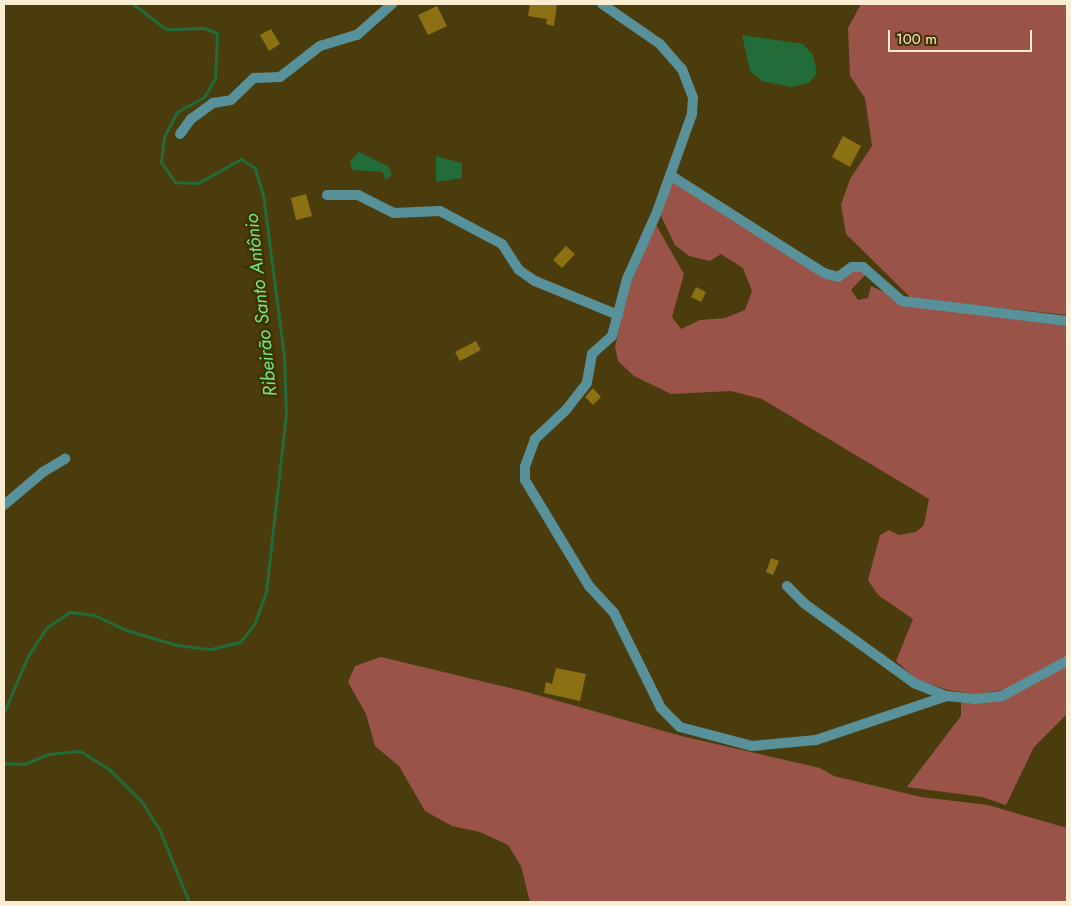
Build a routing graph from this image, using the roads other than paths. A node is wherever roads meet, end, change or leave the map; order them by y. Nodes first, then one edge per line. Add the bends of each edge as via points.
1 (392, 4) edge
2 (602, 4) edge
3 (180, 134) dead end
4 (670, 175) junction
5 (327, 195) dead end
6 (618, 316) junction
7 (1067, 321) edge
8 (65, 459) dead end
9 (4, 505) edge
10 (787, 586) dead end
11 (1067, 661) edge
12 (947, 696) junction

1 - 3 street via 357,35 320,46 280,76 254,78 231,100 213,103 190,120
2 - 4 street via 660,44 689,83 692,114
4 - 6 street via 627,278
4 - 7 street via 824,273 838,277 852,267 863,267 902,301
5 - 6 street via 358,195 394,213 440,210 502,244 519,270 535,281
6 - 12 street via 612,336 592,354 587,383 568,409 535,439 525,467 525,480 588,586 614,613 661,708 680,727 752,746 816,740
8 - 9 street via 43,472
10 - 12 street via 805,604 914,684
11 - 12 street via 1002,696 974,699

